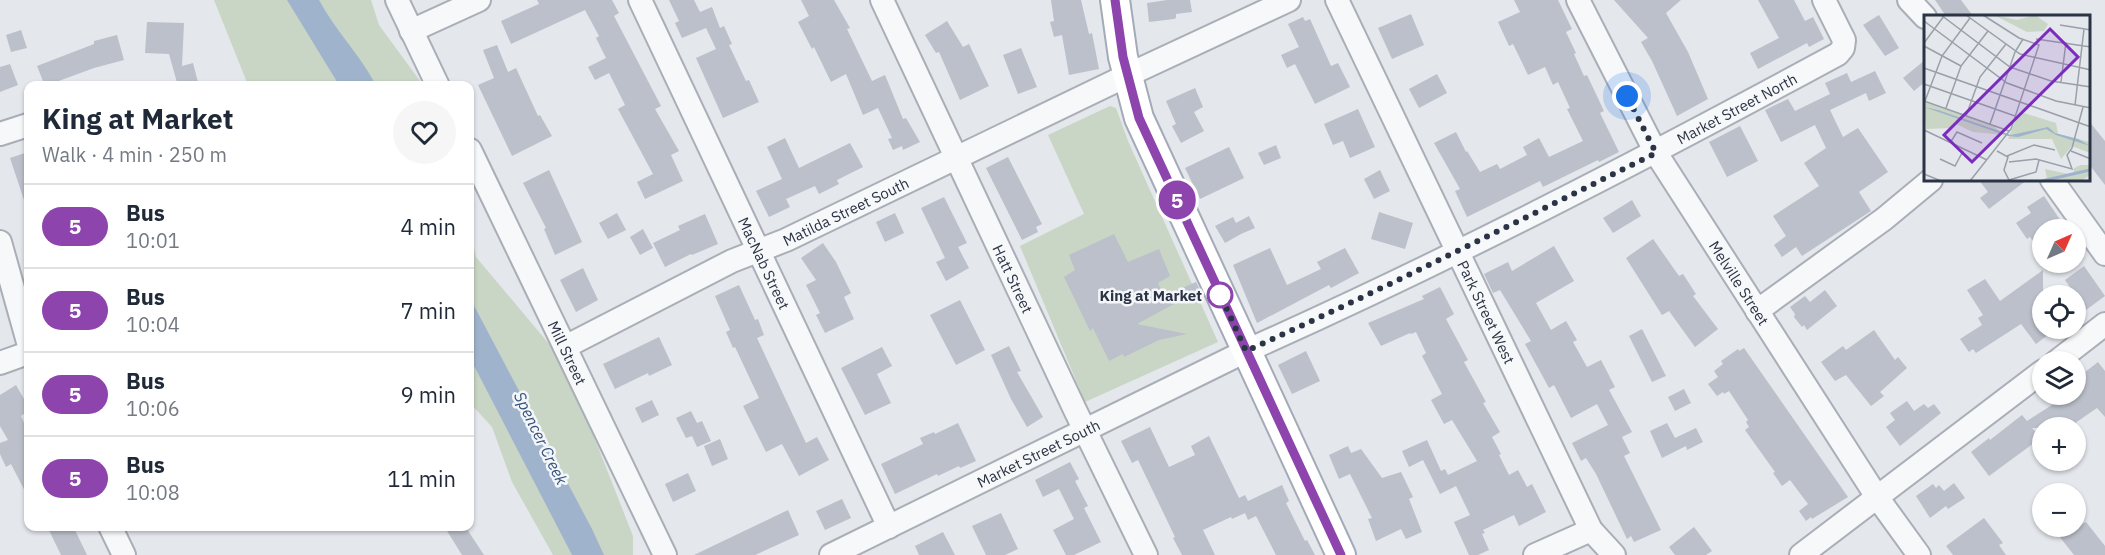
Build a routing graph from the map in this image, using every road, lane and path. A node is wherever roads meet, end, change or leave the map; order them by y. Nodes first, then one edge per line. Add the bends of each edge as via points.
1 (397, 0) edge
2 (478, 0) edge
3 (640, 0) edge
4 (882, 0) edge
5 (1115, 0) edge
6 (1289, 0) edge
7 (1338, 0) edge
8 (1578, 0) edge
9 (1909, 0) edge
10 (1831, 4) edge
11 (1924, 16) edge
12 (411, 31) junction
13 (1128, 75) junction
14 (436, 81) edge
15 (24, 126) edge
16 (0, 134) edge
17 (1656, 153) junction
18 (474, 158) edge
19 (957, 158) junction
20 (1929, 182) edge
21 (2053, 182) edge
22 (0, 242) edge
23 (759, 250) junction
24 (1458, 251) junction
25 (2105, 254) edge
26 (1757, 310) junction
27 (2105, 324) edge
28 (24, 328) edge
29 (565, 347) junction
30 (1246, 351) junction
31 (2070, 351) edge
32 (24, 354) edge
33 (0, 363) edge
34 (2032, 380) edge
35 (1086, 430) junction
36 (1877, 497) junction
37 (889, 527) junction
38 (112, 531) edge
39 (1591, 531) junction
40 (863, 548) edge
41 (124, 555) edge
42 (665, 555) edge
43 (831, 555) edge
44 (1146, 555) edge
45 (1341, 555) edge
46 (1534, 555) edge
47 (1614, 555) edge
48 (1801, 555) edge
49 (1919, 555) edge

1 - 12 street
2 - 12 street
3 - 23 street, MacNab Street
4 - 19 street, Hatt Street
5 - 13 main road
6 - 13 street, Matilda Street South
7 - 24 street, Park Street West
8 - 17 street, Melville Street
9 - 11 street
10 - 17 street, Market Street North via 1844,40 1838,54
12 - 14 street
13 - 19 street, Matilda Street South
13 - 30 main road via 1139,118
15 - 16 street
17 - 24 street, Market Street North
17 - 26 street, Melville Street
18 - 29 street, Mill Street
19 - 23 street, Matilda Street South
19 - 35 street, Hatt Street
20 - 26 street
21 - 25 street
22 - 28 street
23 - 29 street, Matilda Street South
23 - 37 street, MacNab Street
24 - 30 street, Market Street North
24 - 39 street, Park Street West
26 - 36 street, Melville Street
27 - 31 street
29 - 42 street, Mill Street
30 - 35 street, Market Street South
30 - 45 main road
32 - 33 street
34 - 36 street
35 - 37 street, Market Street South
35 - 44 street, Hatt Street
36 - 48 street
36 - 49 street, Melville Street
37 - 40 street, Market Street South
38 - 41 street
39 - 46 street
39 - 47 street, Park Street West
40 - 43 street, Market Street South

